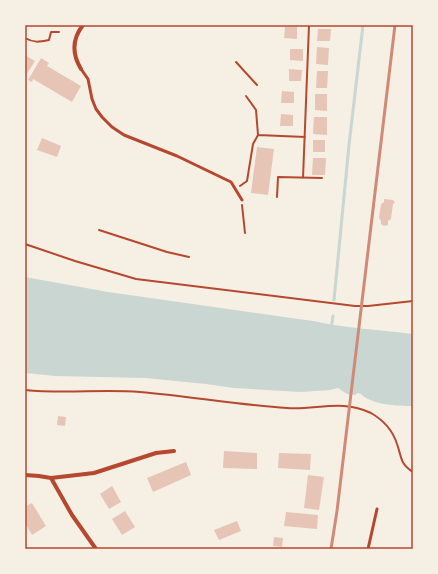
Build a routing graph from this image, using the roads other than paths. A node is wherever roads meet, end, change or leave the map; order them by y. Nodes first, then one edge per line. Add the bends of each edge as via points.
1 (82, 25) edge
2 (81, 68) joint
3 (242, 200) road end
4 (174, 451) dead end
5 (25, 476) edge
6 (51, 478) junction
7 (378, 509) dead end
8 (96, 549) edge
9 (368, 549) edge

1 - 2 street via 74,45 75,56
2 - 3 lane via 88,79 96,109 112,127 124,135 177,156 231,182
4 - 6 street via 156,453 94,473
5 - 6 street
6 - 8 street via 72,515
7 - 9 lane

